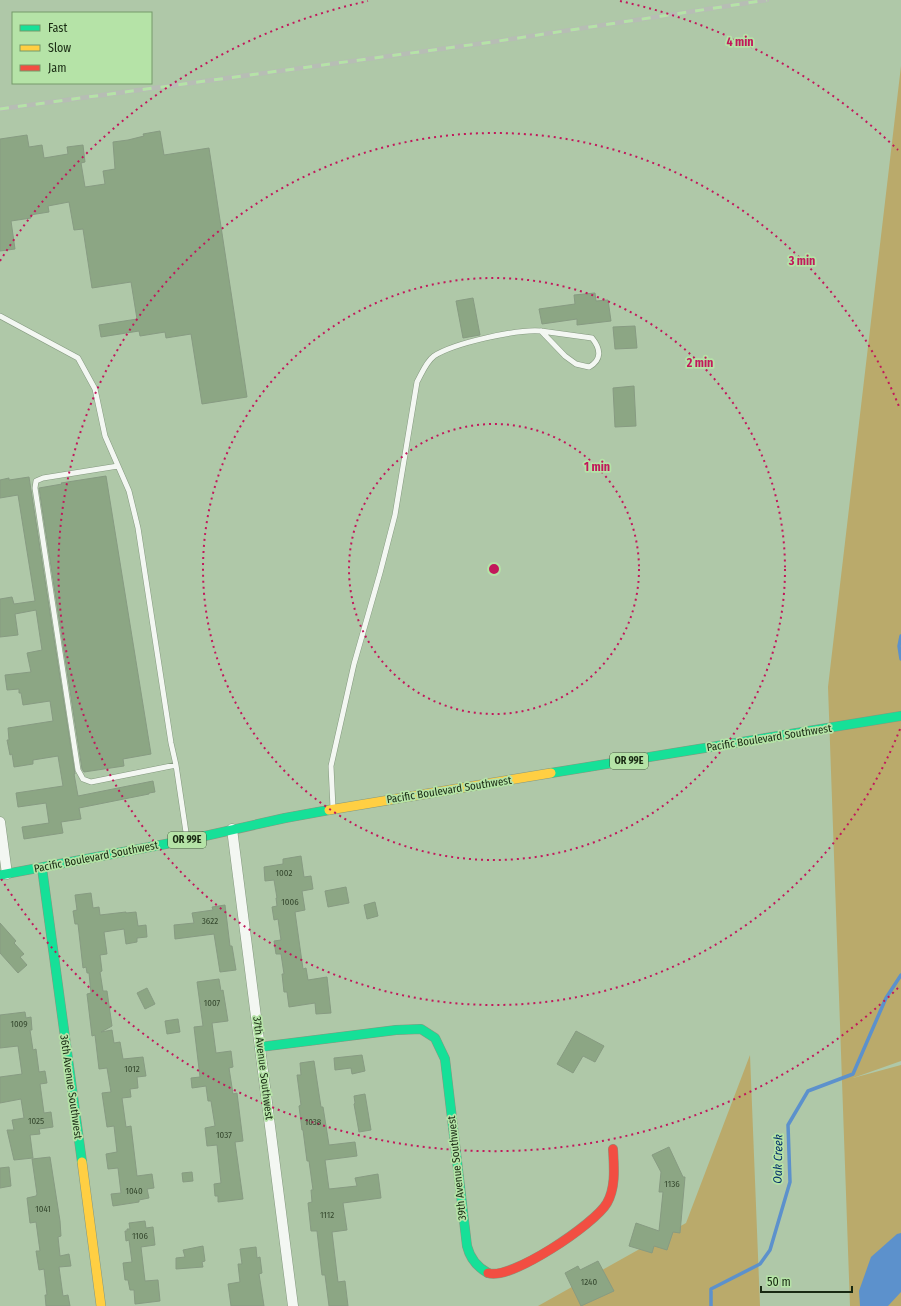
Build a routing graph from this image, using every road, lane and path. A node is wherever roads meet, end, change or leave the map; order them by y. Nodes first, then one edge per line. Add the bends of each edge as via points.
1 (0, 316) edge
2 (541, 332) junction
3 (118, 466) junction
4 (901, 716) edge
5 (176, 765) junction
6 (333, 809) junction
7 (0, 822) edge
8 (232, 829) junction
9 (187, 840) junction
10 (42, 868) junction
11 (3, 875) edge
12 (260, 1048) junction
13 (613, 1149) dead end
14 (101, 1306) edge
15 (293, 1306) edge

1 - 3 lane via 78,358 95,389 105,436
2 - 2 lane via 592,338 597,344 599,355 596,363 588,367 576,364
2 - 6 lane via 517,332 458,345 433,357 417,382 395,515 354,664 332,759
3 - 5 lane via 129,491 138,528
3 - 5 lane via 43,478 36,481 35,488 78,770 83,779 91,782
4 - 6 street, Pacific Boulevard Southwest / OR 99E
5 - 9 lane
6 - 8 street, Pacific Boulevard Southwest / OR 99E
7 - 11 street
8 - 9 street, Pacific Boulevard Southwest / OR 99E
8 - 12 street, 37th Avenue Southwest
9 - 10 street, Pacific Boulevard Southwest / OR 99E
10 - 11 street, Pacific Boulevard Southwest / OR 99E
10 - 14 street, 36th Avenue Southwest
12 - 13 street, 39th Avenue Southwest via 396,1030 421,1029 435,1038 445,1060 466,1240 470,1257 488,1274 496,1276 518,1269 588,1224 604,1208 614,1178
12 - 15 street, 37th Avenue Southwest

